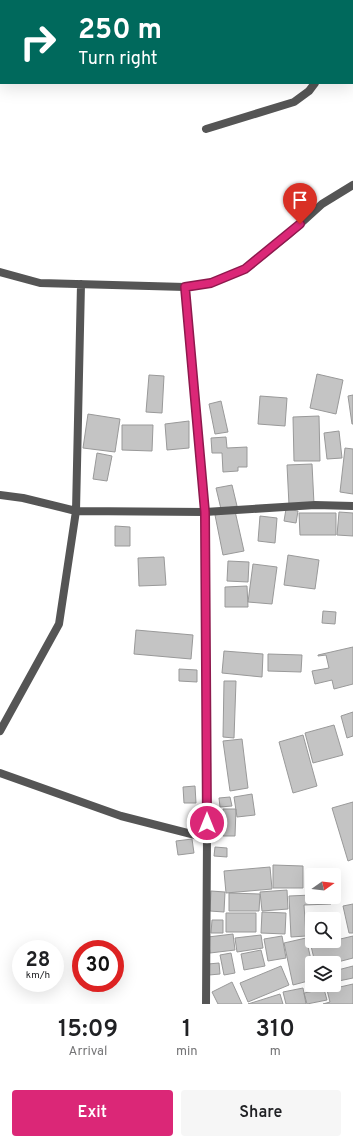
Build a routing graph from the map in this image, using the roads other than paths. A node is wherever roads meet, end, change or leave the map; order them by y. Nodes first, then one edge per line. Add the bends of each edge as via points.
1 (314, 84) edge
2 (206, 129) dead end
3 (353, 185) edge
4 (0, 272) edge
5 (80, 284) junction
6 (185, 287) junction
7 (0, 495) edge
8 (353, 506) edge
9 (76, 512) junction
10 (205, 512) junction
11 (0, 731) edge
12 (0, 773) edge
13 (207, 838) junction
14 (206, 1004) edge

1 - 2 street via 294,102
3 - 6 street via 322,204 245,269 211,283
4 - 5 street via 40,283
5 - 6 street
5 - 9 street
6 - 10 street
7 - 9 street via 23,498
8 - 10 street via 315,505
9 - 10 street
9 - 11 street via 59,624
10 - 13 street
12 - 13 street via 121,816
13 - 14 street

